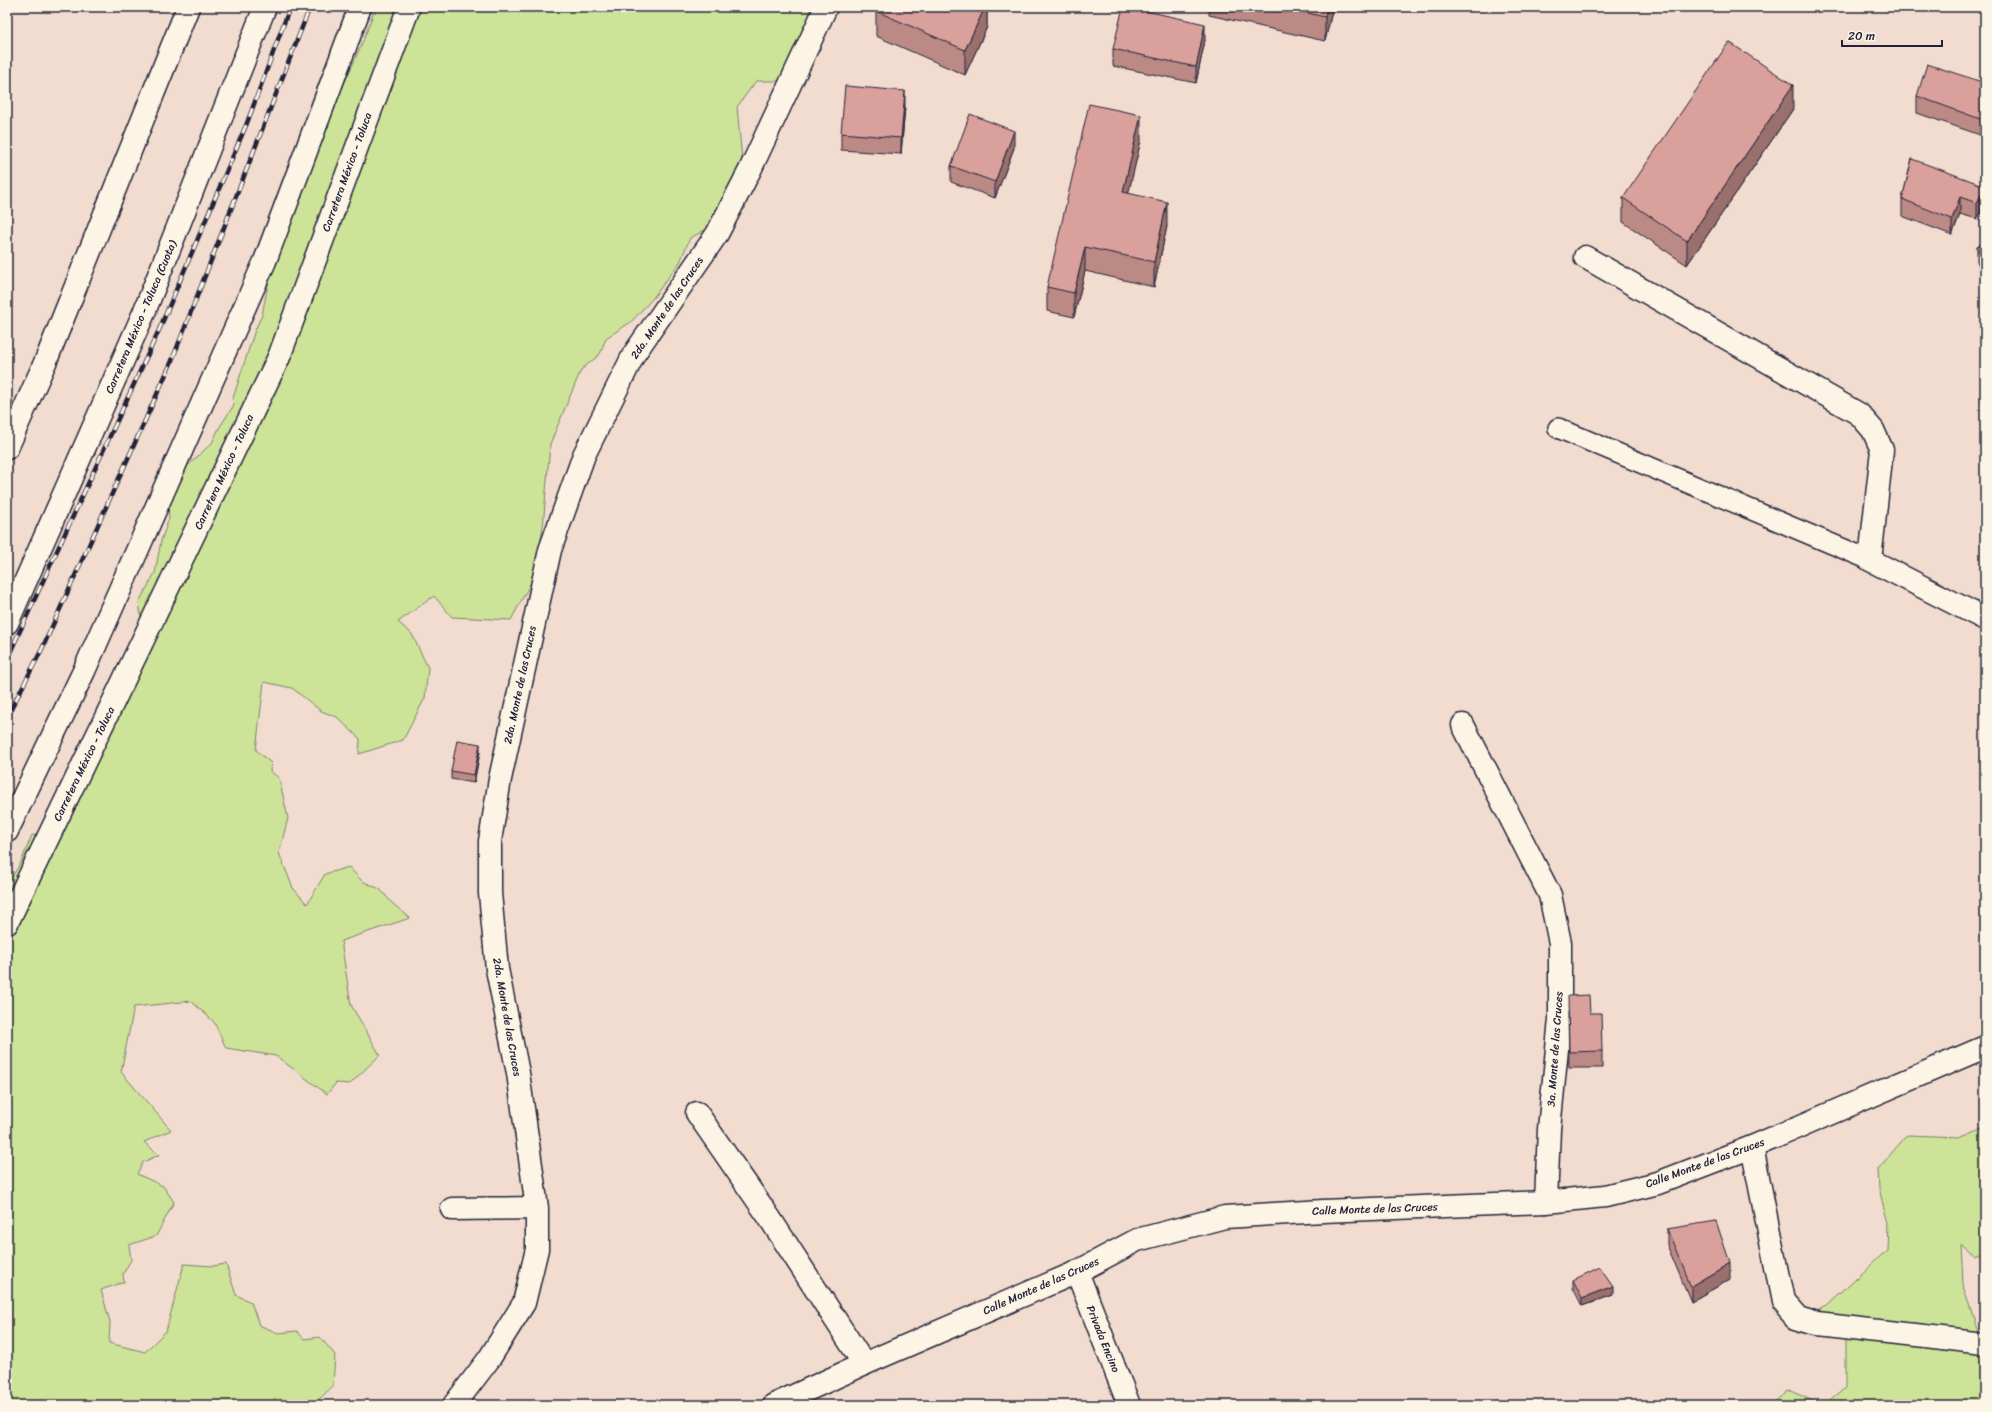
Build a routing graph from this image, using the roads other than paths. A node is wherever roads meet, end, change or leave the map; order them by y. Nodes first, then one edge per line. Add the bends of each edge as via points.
1 (188, 7) edge
2 (265, 7) edge
3 (360, 7) edge
4 (409, 7) edge
5 (826, 7) edge
6 (1585, 256) dead end
7 (1558, 428) dead end
8 (7, 448) edge
9 (1870, 560) junction
10 (1985, 619) edge
11 (7, 623) edge
12 (1463, 725) dead end
13 (7, 831) edge
14 (7, 923) edge
15 (1985, 1047) edge
16 (697, 1113) dead end
17 (1752, 1147) junction
18 (1546, 1202) junction
19 (536, 1208) junction
20 (452, 1209) dead end
21 (1076, 1272) junction
22 (1985, 1343) edge
23 (864, 1364) junction
24 (454, 1405) edge
25 (774, 1405) edge
26 (1129, 1405) edge

1 - 8 main road via 47,358
2 - 11 main road, Carretera México - Toluca (Cuota) via 143,315
3 - 13 main road via 265,261 84,671
4 - 14 main road, Carretera México - Toluca via 279,356
5 - 19 main road, 2da. Monte de las Cruces via 750,170 717,234 634,354 584,455 550,550 500,779 490,841 490,893 497,969 518,1073
6 - 9 main road via 1859,414 1873,430 1882,450
7 - 9 lane
9 - 10 main road
12 - 18 main road, 3a. Monte de las Cruces via 1550,895 1560,943 1560,1019 1549,1129
15 - 17 main road, Calle Monte de las Cruces
16 - 23 main road via 769,1217
17 - 18 main road, Calle Monte de las Cruces via 1658,1183 1605,1196
17 - 22 main road via 1783,1302 1797,1318 1817,1324
18 - 21 main road, Calle Monte de las Cruces via 1225,1217 1137,1240
19 - 20 main road
19 - 24 main road, 2da. Monte de las Cruces via 537,1248 524,1303 489,1359
21 - 23 main road, Calle Monte de las Cruces
21 - 26 main road, Privada Encino
23 - 25 main road, Calle Monte de las Cruces

